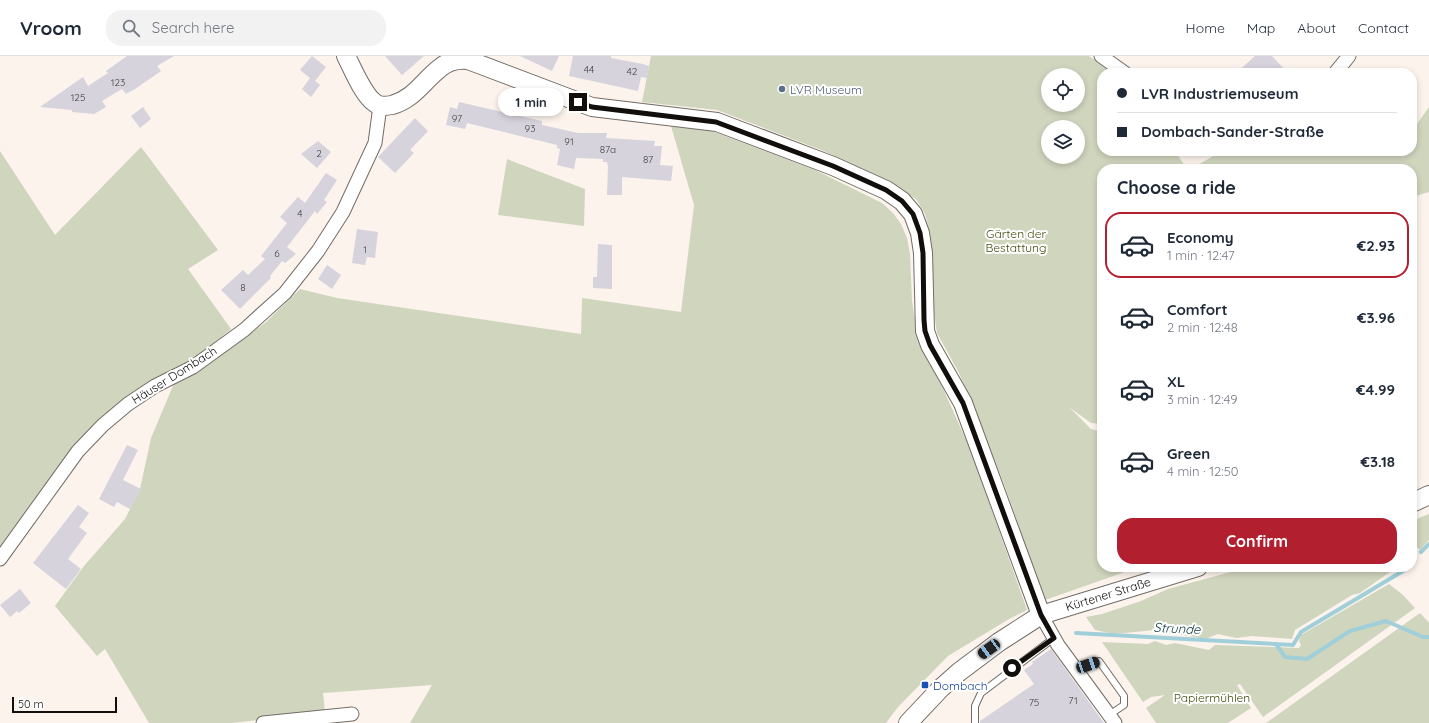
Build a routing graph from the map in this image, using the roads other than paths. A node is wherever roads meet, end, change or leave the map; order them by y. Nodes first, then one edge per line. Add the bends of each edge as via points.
1 (346, 56) edge
2 (1101, 56) edge
3 (1350, 56) edge
4 (1118, 68) edge
5 (1340, 68) edge
6 (380, 106) junction
7 (1429, 494) edge
8 (1417, 500) edge
9 (0, 559) edge
10 (1182, 572) edge
11 (1041, 615) junction
12 (1054, 638) junction
13 (1076, 669) junction
14 (352, 714) dead end
15 (1112, 719) edge
16 (263, 723) edge
17 (908, 723) edge
18 (975, 723) edge

1 - 6 street via 370,98
2 - 4 street
3 - 5 street
6 - 9 street, Häuser Dombach via 375,143 343,212 318,251 285,294 244,330 192,367 155,386 128,404 103,425 78,451
6 - 11 street via 406,100 440,67 458,59 468,60 592,107 716,122 833,166 886,190 902,201 913,214 920,233 925,331 930,345 963,403
7 - 8 street
10 - 11 street, Kürtener Straße
11 - 12 street
11 - 17 street, Kürtener Straße via 959,672 940,688
12 - 13 street
12 - 18 lane via 981,693 975,706
13 - 15 street
13 - 15 lane via 1099,662 1124,696 1124,704
14 - 16 street

